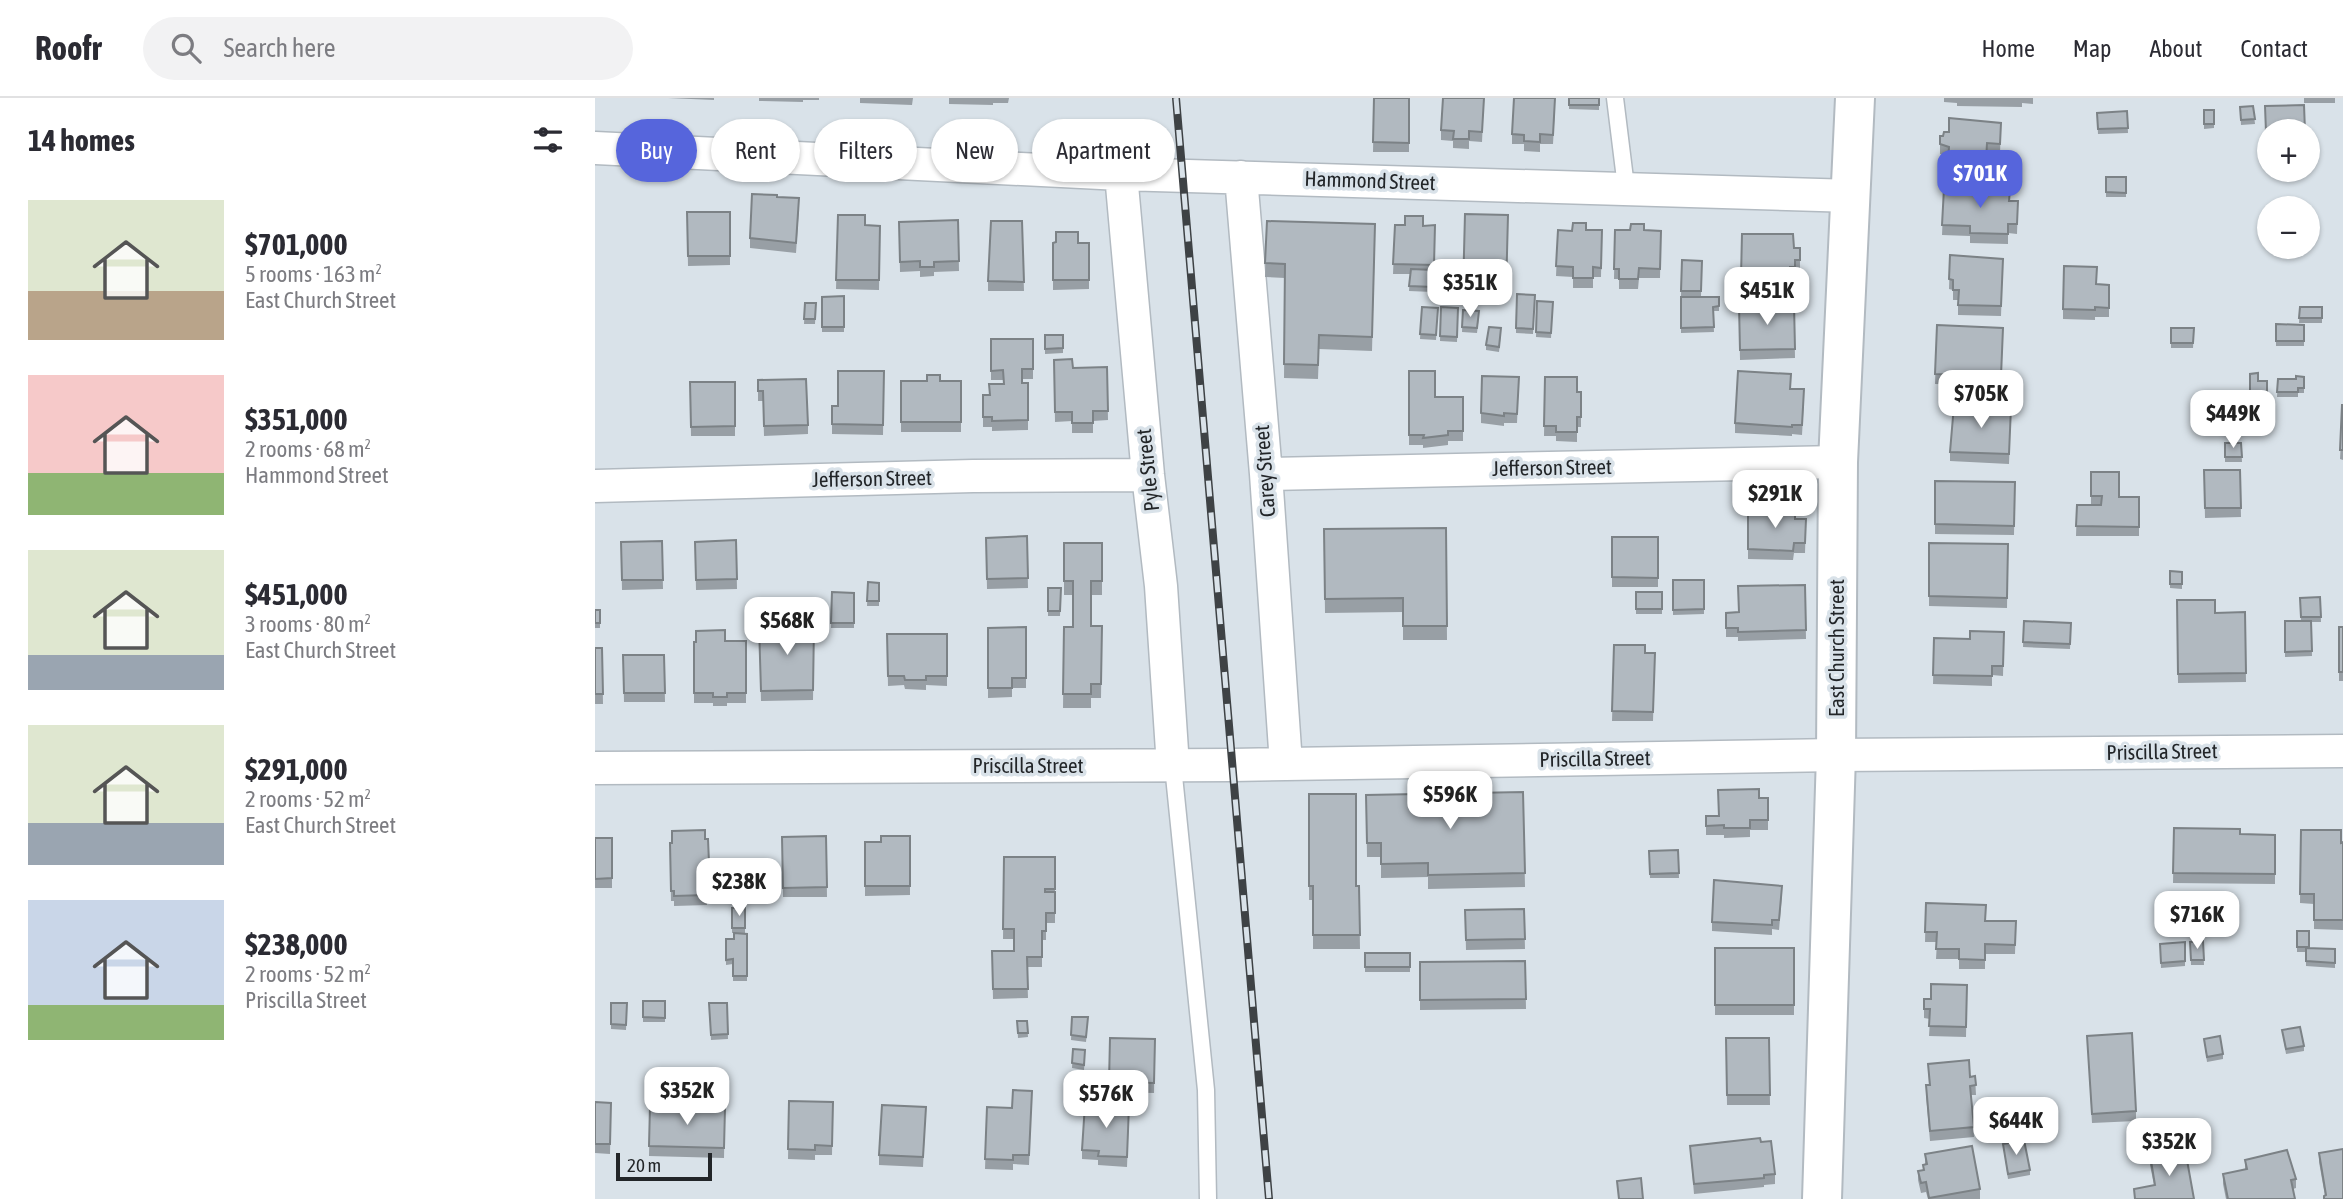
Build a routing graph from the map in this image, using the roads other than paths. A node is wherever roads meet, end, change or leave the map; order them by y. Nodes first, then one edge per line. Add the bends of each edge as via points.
1 (1615, 98) edge
2 (1855, 98) edge
3 (595, 148) edge
4 (1032, 170) edge
5 (1175, 175) edge
6 (1241, 177) junction
7 (1122, 182) edge
8 (1626, 187) junction
9 (1853, 196) junction
10 (1838, 462) junction
11 (1266, 474) junction
12 (1148, 475) junction
13 (595, 486) edge
14 (2343, 751) edge
15 (1836, 755) junction
16 (1286, 764) junction
17 (1174, 766) junction
18 (595, 768) edge
19 (1208, 1199) edge
20 (1822, 1199) edge

1 - 8 lane
2 - 9 street, East Church Street
3 - 4 street, Hammond Street
5 - 6 street, Hammond Street
6 - 8 street, Hammond Street
6 - 11 street, Carey Street
7 - 12 street, Pyle Street
8 - 9 street, Hammond Street
9 - 10 street, East Church Street
10 - 11 street, Jefferson Street
10 - 15 street, East Church Street
11 - 16 street, Carey Street
12 - 13 street, Jefferson Street
12 - 17 street, Pyle Street
14 - 15 street, Priscilla Street
15 - 16 street, Priscilla Street
15 - 20 street, East Church Street
16 - 17 street, Priscilla Street
17 - 18 street, Priscilla Street
17 - 19 lane via 1206,1090

